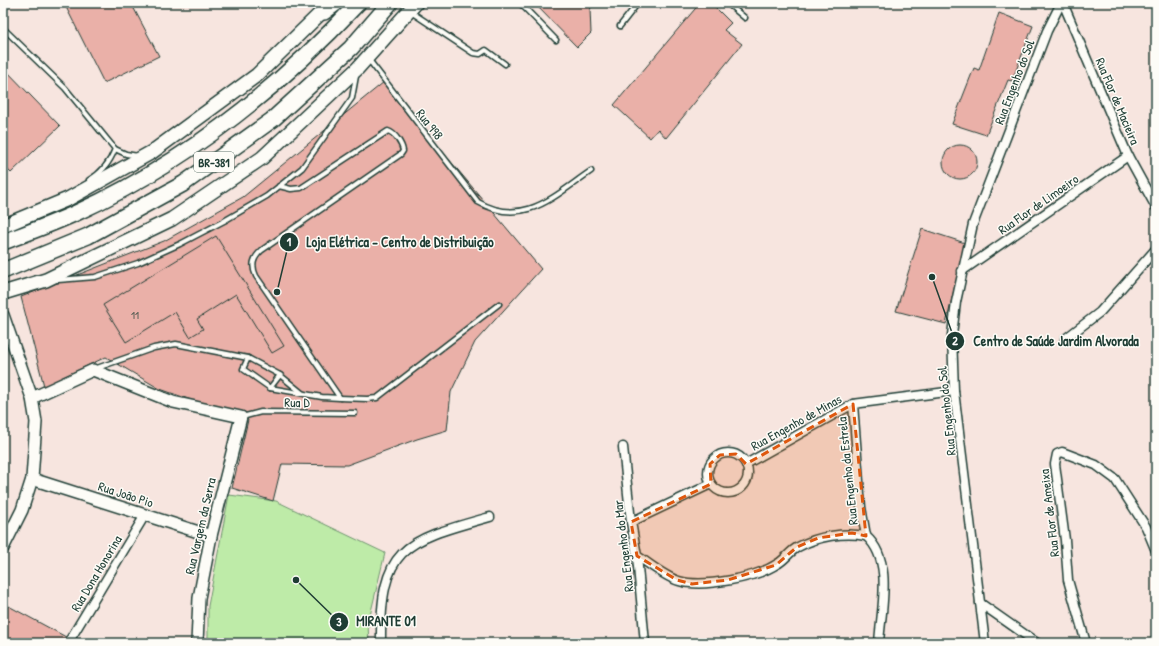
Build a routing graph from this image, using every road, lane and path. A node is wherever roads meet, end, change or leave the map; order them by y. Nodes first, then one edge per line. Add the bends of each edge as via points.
1 (358, 3) edge
2 (390, 3) edge
3 (520, 3) edge
4 (638, 3) edge
5 (727, 3) edge
6 (1062, 3) edge
7 (330, 6) edge
8 (412, 7) edge
9 (745, 18) dead end
10 (620, 26) dead end
11 (3, 28) edge
12 (556, 40) dead end
13 (367, 58) junction
14 (505, 64) dead end
15 (357, 69) junction
16 (115, 149) junction
17 (152, 152) junction
18 (1128, 156) junction
19 (591, 171) dead end
20 (86, 182) dead end
21 (279, 186) junction
22 (66, 194) dead end
23 (1156, 207) edge
24 (26, 217) junction
25 (3, 226) edge
26 (3, 242) edge
27 (1156, 249) edge
28 (3, 271) edge
29 (962, 271) junction
30 (46, 280) junction
31 (3, 293) edge
32 (499, 304) dead end
33 (3, 315) edge
34 (1065, 339) dead end
35 (248, 358) junction
36 (93, 370) junction
37 (280, 375) junction
38 (270, 388) junction
39 (954, 391) junction
40 (304, 394) junction
41 (32, 398) junction
42 (340, 398) junction
43 (852, 404) junction
44 (355, 413) dead end
45 (241, 417) junction
46 (623, 447) dead end
47 (746, 464) junction
48 (32, 479) junction
49 (711, 484) junction
50 (145, 515) junction
51 (490, 517) dead end
52 (631, 522) junction
53 (211, 536) junction
54 (866, 536) junction
55 (3, 548) edge
56 (1156, 550) edge
57 (637, 556) junction
58 (980, 603) junction
59 (68, 643) edge
60 (197, 643) edge
61 (381, 643) edge
62 (645, 643) edge
63 (879, 643) edge
64 (984, 643) edge
65 (1037, 643) edge
66 (1086, 643) edge

1 - 26 highway, BR-381 via 294,68 260,97 168,163 76,213
2 - 28 highway, BR-381 via 351,48 272,120 183,184 88,236
3 - 12 lane
4 - 10 lane
5 - 9 lane
6 - 18 street, Rua Flor de Macieira
6 - 29 street, Rua Engenho do Sol via 1047,31 973,224
7 - 17 main road via 257,75
8 - 13 main road
8 - 14 lane via 473,53 480,54 486,50
11 - 16 lane via 65,88
13 - 15 main road
13 - 19 lane, Rua 998 via 478,202 492,210 507,213 536,208
15 - 21 lane via 352,98 302,168
15 - 30 main road via 255,163 172,219
16 - 17 lane via 140,156
16 - 20 lane via 104,168
17 - 24 main road via 68,199
18 - 23 street, Rua Flor de Macieira
18 - 29 street, Rua Flor de Limoeiro
21 - 30 lane via 224,221 138,262 95,277
21 - 42 lane via 301,188 388,131 403,147 401,154 262,250 254,260 252,268 256,276
22 - 24 lane
24 - 25 main road
27 - 34 street via 1100,312
29 - 39 street, Rua Engenho do Sol via 952,335
30 - 31 main road
32 - 42 lane via 377,398
33 - 41 street
35 - 36 lane via 176,344 154,348
35 - 37 lane
35 - 38 lane via 243,369
36 - 41 street
36 - 45 street via 173,402
37 - 38 lane
37 - 40 lane
38 - 40 lane
39 - 43 street, Rua Engenho de Minas
39 - 58 street, Rua Engenho do Sol
40 - 42 lane
41 - 48 street via 36,422
43 - 47 street, Rua Engenho de Minas
43 - 54 street, Rua Engenho da Estrela via 860,508
44 - 45 lane, Rua D via 261,412
45 - 53 street, Rua Vargem da Serra
46 - 52 street, Rua Engenho do Mar
47 - 49 street via 746,483 735,492 722,492
47 - 49 street via 736,454 727,453 714,458 708,471
48 - 50 street, Rua João Pio
48 - 55 street via 22,510
49 - 52 street
50 - 53 street, Rua João Pio
50 - 59 street, Rua Dona Honorina
51 - 61 street via 412,543 394,561 384,586
52 - 57 street, Rua Engenho do Mar
53 - 60 street, Rua Vargem da Serra via 199,598
54 - 57 street via 852,534 818,538 797,547 776,565 747,576 708,584 692,584 677,580
54 - 63 street via 874,543 883,574
56 - 66 street, Rua Flor de Ameixa via 1146,527 1115,479 1096,466 1073,456 1062,452 1057,454 1054,464 1068,580
57 - 62 street, Rua Engenho do Mar
58 - 64 street, Rua Engenho do Sol
58 - 65 street

